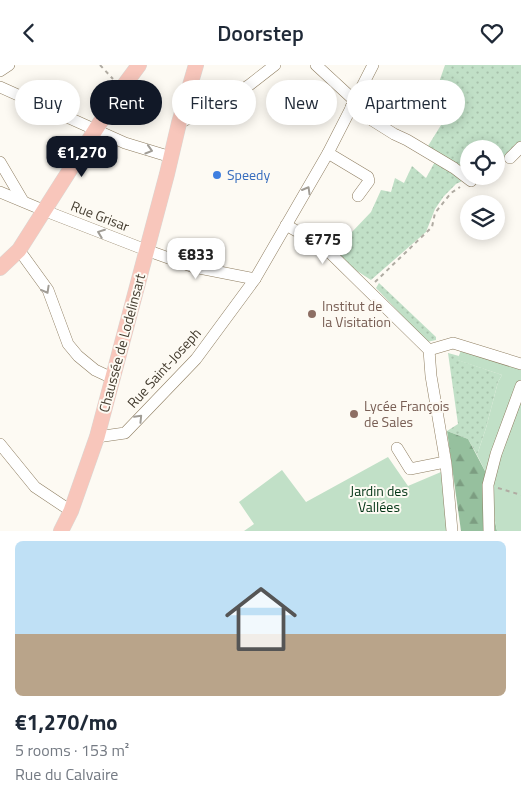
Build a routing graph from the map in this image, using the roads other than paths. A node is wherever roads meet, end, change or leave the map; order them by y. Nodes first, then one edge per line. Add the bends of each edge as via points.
1 (9, 65) edge
2 (140, 65) edge
3 (196, 65) edge
4 (275, 65) edge
5 (316, 65) edge
6 (373, 65) edge
7 (0, 71) edge
8 (192, 80) edge
9 (256, 80) edge
10 (365, 80) edge
11 (0, 87) edge
12 (347, 98) edge
13 (347, 116) edge
14 (179, 125) edge
15 (382, 125) edge
16 (95, 130) junction
17 (521, 147) edge
18 (328, 153) junction
19 (171, 157) junction
20 (510, 158) dead end
21 (0, 162) edge
22 (460, 173) edge
23 (0, 192) edge
24 (358, 196) dead end
25 (23, 201) junction
26 (43, 211) junction
27 (286, 225) junction
28 (19, 250) junction
29 (146, 250) junction
30 (0, 268) edge
31 (255, 279) junction
32 (429, 350) junction
33 (521, 364) edge
34 (112, 378) junction
35 (521, 386) edge
36 (97, 437) junction
37 (0, 444) edge
38 (398, 448) dead end
39 (446, 462) junction
40 (71, 511) junction
41 (61, 531) edge
42 (452, 531) edge
43 (490, 531) edge

1 - 7 street
2 - 16 main road
3 - 8 main road, Chaussée de Lodelinsart
4 - 9 street
5 - 12 street
6 - 10 street, Rue Saint-Joseph
11 - 16 street
13 - 18 street, Rue Saint-Joseph
14 - 19 main road, Chaussée de Lodelinsart
15 - 22 street
16 -> 19 street
16 - 26 main road
17 - 20 street
18 - 24 street via 368,177 369,181
27 -> 18 street, Rue Saint-Joseph
19 - 29 main road, Chaussée de Lodelinsart
21 - 25 street
23 - 25 street, Rue Grisar
25 - 26 street, Rue Grisar
26 - 28 main road
29 -> 26 street, Rue Grisar
27 - 31 street, Rue Saint-Joseph
27 - 32 street via 323,247
28 - 30 main road
28 -> 34 street via 48,291 68,344 95,370
29 - 31 street, Rue Grisar via 194,267
29 - 34 main road, Chaussée de Lodelinsart
36 -> 31 street, Rue Saint-Joseph via 125,433 196,359
32 - 33 street via 453,343
32 - 39 street
34 - 36 main road, Chaussée de Lodelinsart
35 - 43 street via 488,485
36 - 40 main road, Chaussée de Lodelinsart
37 - 40 street via 35,487
38 - 39 street via 410,469
39 - 42 street
40 - 41 main road, Chaussée de Lodelinsart

